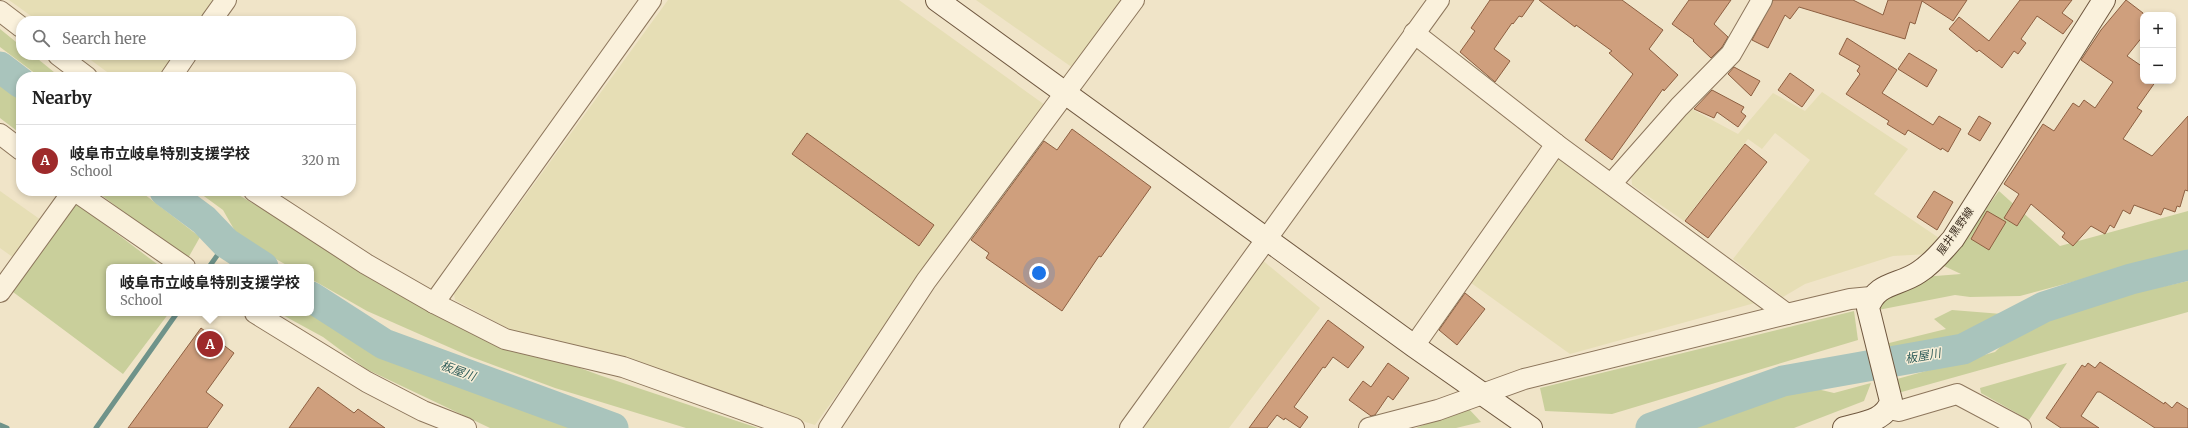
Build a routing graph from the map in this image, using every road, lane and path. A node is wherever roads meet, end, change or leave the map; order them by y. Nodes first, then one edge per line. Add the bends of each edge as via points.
1 (226, 0) edge
2 (651, 0) edge
3 (937, 0) edge
4 (1134, 0) edge
5 (1439, 0) edge
6 (1762, 0) edge
7 (2104, 0) edge
8 (0, 11) edge
9 (215, 16) edge
10 (16, 23) edge
11 (1414, 34) junction
12 (65, 60) edge
13 (182, 60) edge
14 (80, 72) edge
15 (174, 72) edge
16 (1066, 94) junction
17 (0, 134) edge
18 (1556, 144) junction
19 (16, 146) edge
20 (1612, 183) junction
21 (70, 196) edge
22 (81, 196) edge
23 (262, 196) edge
24 (1267, 238) junction
25 (181, 264) edge
26 (0, 292) edge
27 (1869, 302) junction
28 (434, 303) junction
29 (1787, 314) junction
30 (260, 316) edge
31 (1414, 346) junction
32 (1487, 397) junction
33 (1890, 405) junction
34 (466, 428) edge
35 (794, 428) edge
36 (829, 428) edge
37 (1130, 428) edge
38 (1369, 428) edge
39 (1531, 428) edge
40 (1844, 428) edge
41 (2022, 428) edge

1 - 9 street
2 - 28 street
3 - 16 street
4 - 16 street
5 - 11 street
6 - 20 street via 1731,54 1679,107
7 - 27 street, 屋井黒野線 via 1953,239 1919,273 1880,289
8 - 10 street
11 - 18 street
11 - 24 street
12 - 14 street
13 - 15 street
16 - 24 street
16 - 36 street via 926,281
17 - 19 street
18 - 20 street
18 - 31 street
20 - 29 street
21 - 26 street
22 - 25 street
23 - 28 street via 366,264
24 - 31 street
24 - 37 street
27 - 29 street via 1850,299
27 - 33 street
28 - 35 street via 505,339 623,367
29 - 32 street via 1524,379
30 - 34 street via 366,382 423,411
31 - 32 street
32 - 38 street
32 - 39 street
33 - 40 street via 1881,417
33 - 41 street via 1900,410 1958,394

